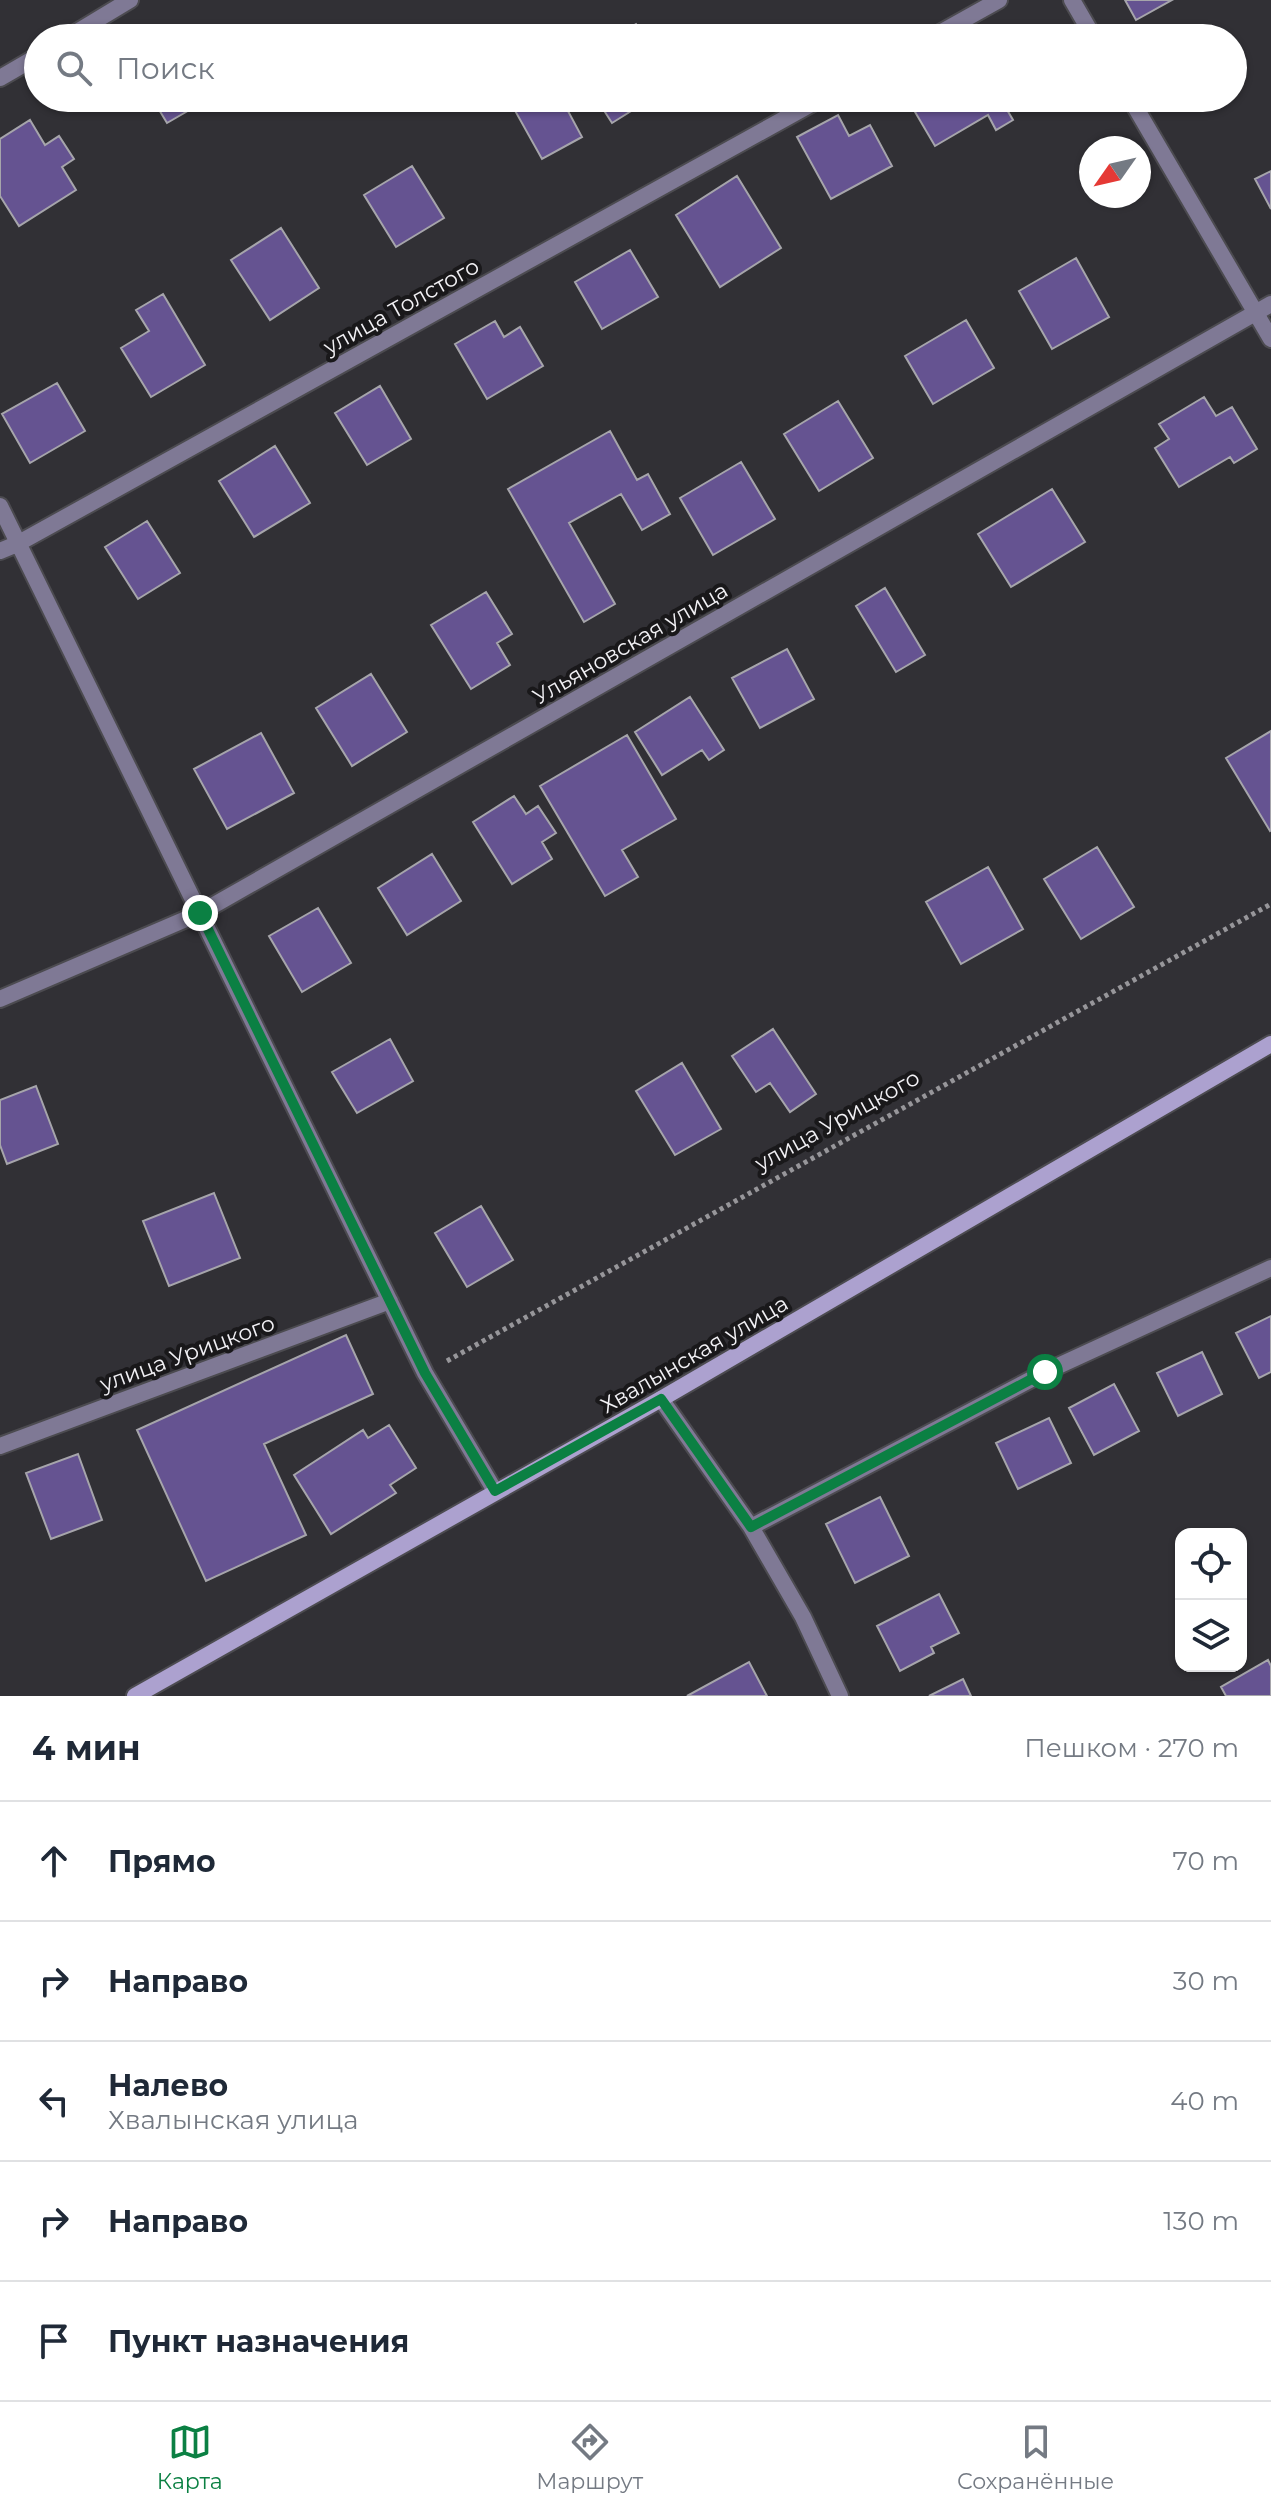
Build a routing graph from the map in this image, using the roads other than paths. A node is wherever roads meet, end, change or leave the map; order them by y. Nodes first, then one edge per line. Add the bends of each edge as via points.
1 (130, 0) edge
2 (999, 0) edge
3 (1072, 0) edge
4 (90, 24) edge
5 (956, 24) edge
6 (1086, 24) edge
7 (24, 64) edge
8 (0, 78) edge
9 (797, 112) edge
10 (1139, 112) edge
11 (1264, 308) edge
12 (1271, 339) edge
13 (0, 506) edge
14 (17, 544) junction
15 (0, 551) edge
16 (200, 913) junction
17 (0, 999) edge
18 (1271, 1044) edge
19 (1271, 1268) edge
20 (390, 1301) junction
21 (661, 1399) junction
22 (0, 1446) edge
23 (495, 1491) junction
24 (751, 1527) junction
25 (135, 1696) edge
26 (840, 1696) edge

1 - 4 street
2 - 5 street
3 - 6 street
7 - 8 street
9 - 14 street, улица Толстого
10 - 11 street
11 - 12 street
11 - 16 street, Ульяновская улица
13 - 14 street
14 - 15 street, улица Толстого
14 - 16 street
16 - 17 street, Ульяновская улица
16 - 20 street
18 - 21 street, Хвалынская улица
19 - 24 street via 1045,1372
20 - 22 street, улица Урицкого
20 - 23 street via 425,1373
21 - 23 street, Хвалынская улица
21 - 24 street
23 - 25 street, Хвалынская улица
24 - 26 street via 803,1617

